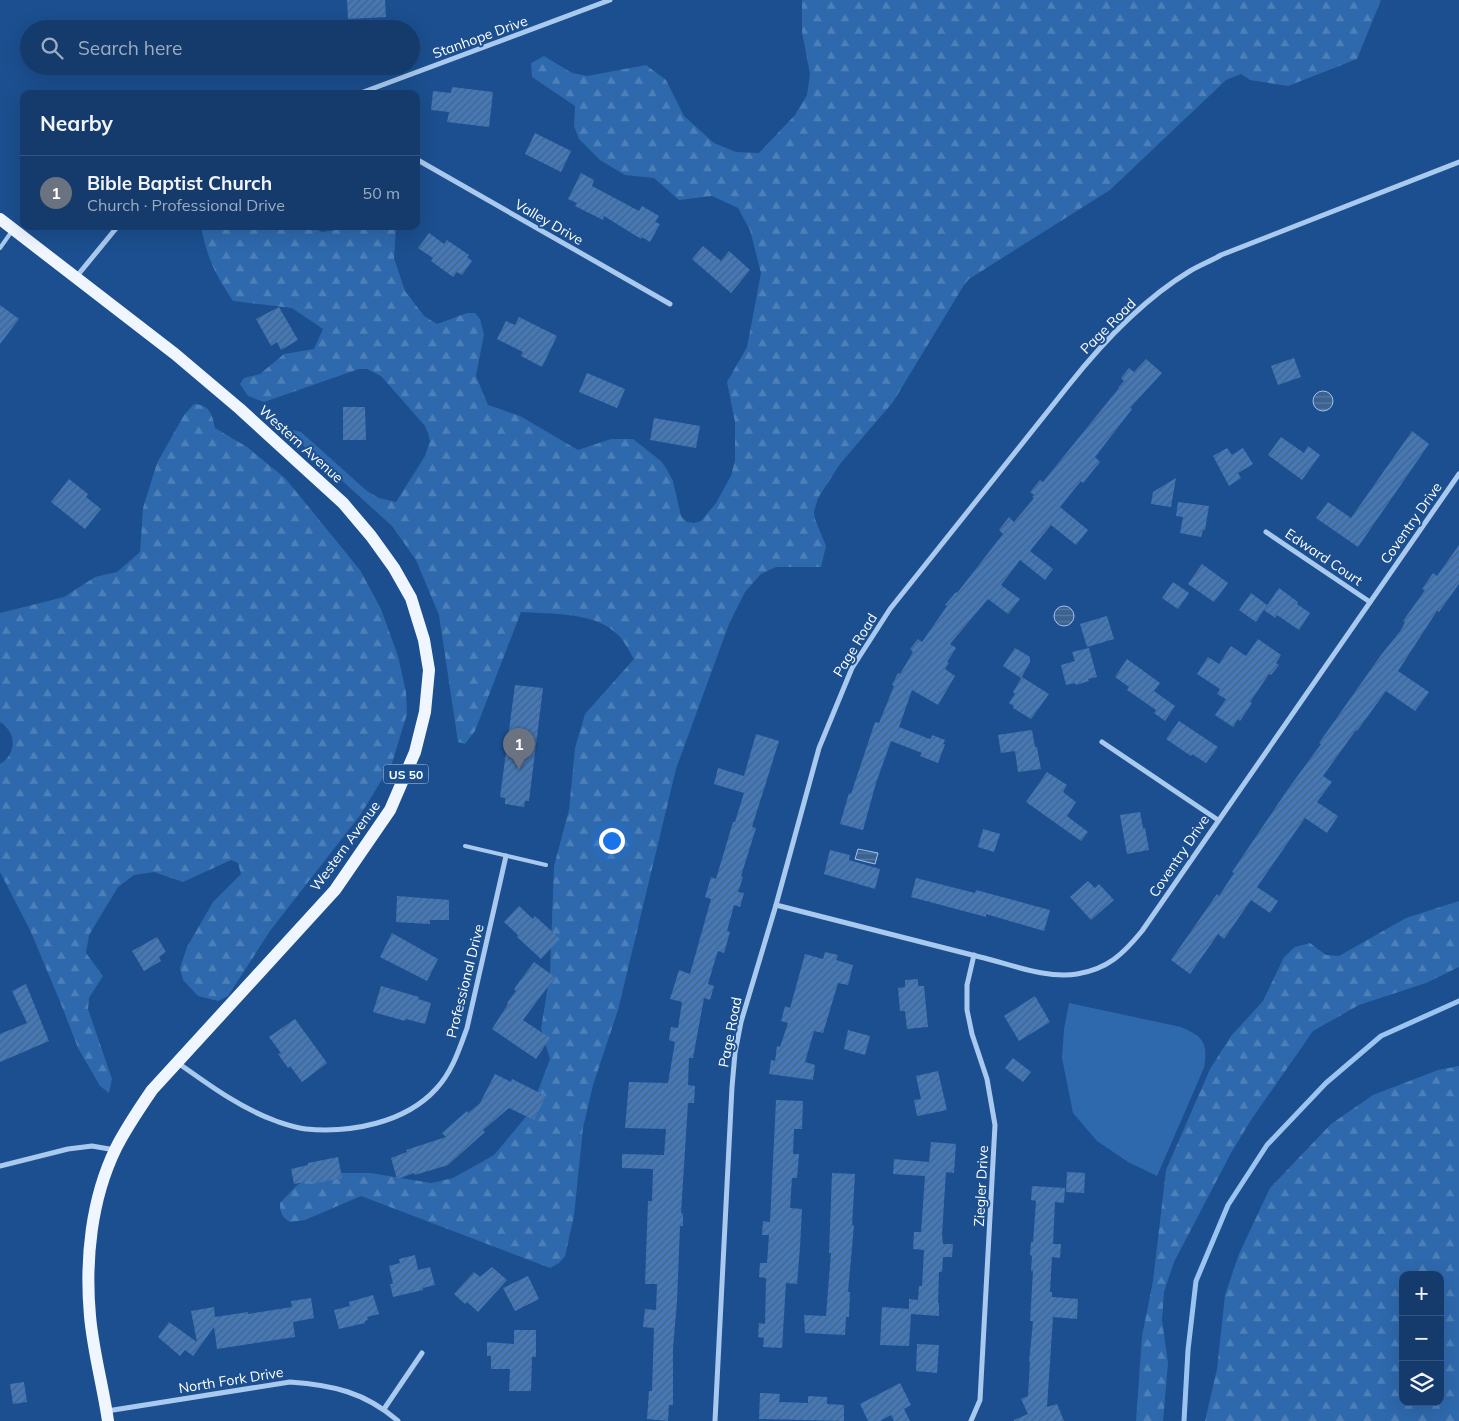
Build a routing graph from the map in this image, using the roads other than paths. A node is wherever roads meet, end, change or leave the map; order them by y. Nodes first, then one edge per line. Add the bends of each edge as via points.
1 (610, 0) edge
2 (420, 71) edge
3 (409, 75) edge
4 (369, 90) edge
5 (420, 161) edge
6 (1459, 162) edge
7 (0, 219) edge
8 (13, 229) junction
9 (115, 230) edge
10 (0, 248) edge
11 (76, 277) junction
12 (670, 304) dead end
13 (1459, 474) edge
14 (1266, 532) dead end
15 (1370, 602) junction
16 (1102, 742) dead end
17 (1218, 820) junction
18 (465, 846) dead end
19 (506, 856) junction
20 (546, 865) dead end
21 (776, 905) junction
22 (974, 955) junction
23 (176, 1062) junction
24 (115, 1150) junction
25 (0, 1166) edge
26 (422, 1353) dead end
27 (384, 1409) junction
28 (107, 1416) edge
29 (973, 1420) edge
30 (398, 1421) edge
31 (715, 1421) edge

1 - 2 street, Stanhope Drive
3 - 4 street, Stanhope Drive
5 - 12 street, Valley Drive
6 - 21 street, Page Road via 1258,240 1190,271 1137,312 1096,351 890,609 852,668 819,748
7 - 8 main road, Western Avenue / US 50
8 - 10 lane
8 - 11 main road, Western Avenue / US 50
9 - 11 street
11 - 23 main road, Western Avenue / US 50 via 175,354 343,502 371,536 412,598 429,670 426,712 415,752 390,810 335,890
13 - 15 street, Coventry Drive
14 - 15 street, Edward Court
15 - 17 street, Coventry Drive
16 - 17 street
17 - 22 street, Coventry Drive via 1142,930 1114,960 1097,969 1056,974
18 - 19 lane
19 - 20 lane
19 - 23 street, Professional Drive via 467,1028 458,1053 437,1088 407,1112 385,1120 332,1130 304,1129 248,1109
21 - 22 street, Coventry Drive
21 - 31 street, Page Road via 735,1053
22 - 29 street, Ziegler Drive via 967,986 967,1010 987,1078 994,1125 980,1400
23 - 24 main road, Western Avenue / US 50 via 152,1090
24 - 25 street via 92,1146 68,1149
24 - 28 main road, Western Avenue / US 50 via 92,1224 89,1260 90,1316
26 - 27 street
27 - 28 street, North Fork Drive via 364,1397 338,1388 290,1382
27 - 30 street, North Fork Drive

